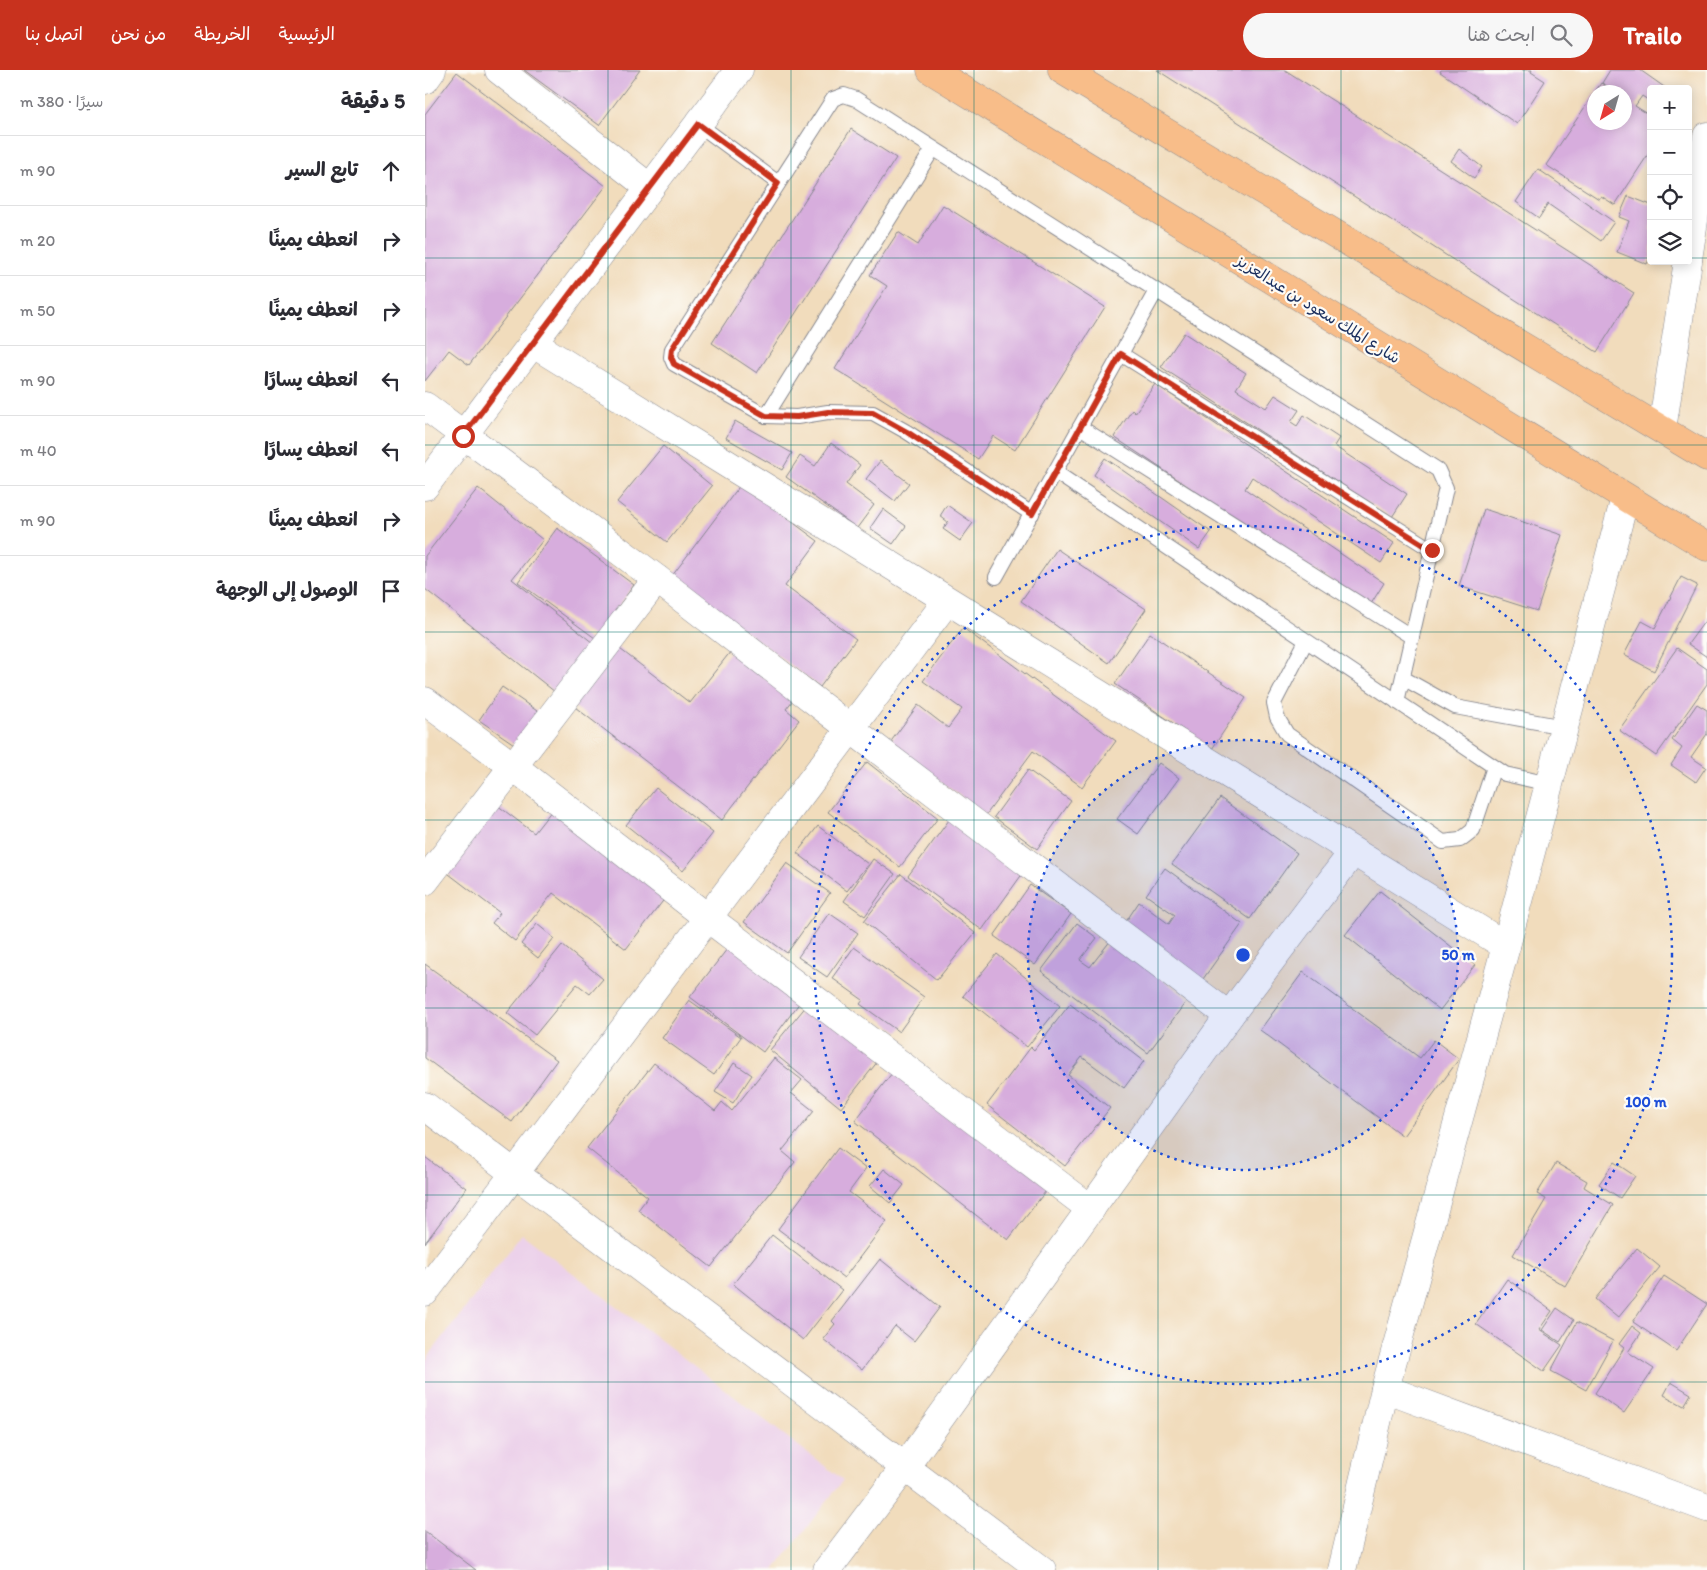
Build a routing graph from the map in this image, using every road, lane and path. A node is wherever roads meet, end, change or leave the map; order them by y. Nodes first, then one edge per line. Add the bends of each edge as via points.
1 (432, 70) edge
2 (499, 70) edge
3 (739, 70) edge
4 (931, 70) edge
5 (1062, 70) edge
6 (425, 80) edge
7 (698, 124) junction
8 (1707, 136) edge
9 (933, 149) junction
10 (778, 183) junction
11 (650, 188) junction
12 (1692, 234) edge
13 (1687, 265) edge
14 (1156, 291) junction
15 (532, 343) junction
16 (1121, 354) junction
17 (425, 406) edge
18 (766, 416) junction
19 (1080, 427) junction
20 (1662, 429) junction
21 (463, 436) junction
22 (1707, 456) edge
23 (1055, 472) junction
24 (425, 486) edge
25 (1625, 498) junction
26 (1032, 514) junction
27 (1707, 547) edge
28 (1432, 550) junction
29 (996, 577) dead end
30 (657, 579) junction
31 (947, 601) junction
32 (1412, 637) junction
33 (1306, 641) junction
34 (1403, 678) junction
35 (425, 701) edge
36 (1397, 702) junction
37 (1564, 727) junction
38 (851, 729) junction
39 (513, 767) junction
40 (1494, 767) junction
41 (1549, 784) junction
42 (1353, 852) junction
43 (425, 881) edge
44 (708, 918) junction
45 (1506, 946) junction
46 (1229, 1016) junction
47 (425, 1106) edge
48 (515, 1173) junction
49 (1091, 1209) junction
50 (425, 1292) edge
51 (1385, 1389) junction
52 (905, 1467) junction
53 (1707, 1508) edge
54 (827, 1570) edge
55 (1043, 1570) edge
56 (1342, 1570) edge

1 - 6 street
2 - 11 street
3 - 7 street
4 - 25 main road, شارع الملك سعود بن عبدالعزيز
5 - 20 main road
7 - 10 lane
7 - 11 street
8 - 12 street
9 - 10 lane via 844,95 833,99
9 - 14 lane
9 - 18 lane
10 - 18 lane via 672,349 671,357 674,364
11 - 15 street
13 - 20 street
14 - 16 lane
14 - 28 lane via 1438,470 1446,488
15 - 21 street
15 - 31 street
16 - 19 lane
16 - 28 lane
17 - 21 street
18 - 26 lane via 873,413
19 - 23 lane
19 - 32 lane
20 - 22 main road
21 - 24 street
21 - 30 street
23 - 26 lane
23 - 33 lane
25 - 27 main road, شارع الملك سعود بن عبدالعزيز
25 - 37 street
26 - 29 lane
28 - 32 lane
30 - 38 street
30 - 39 street
31 - 38 street
31 - 42 street
32 - 34 lane
33 - 36 lane
33 - 40 lane via 1273,704 1287,734 1443,842 1460,840 1473,830
34 - 36 lane
34 - 37 lane via 1455,707
35 - 39 street
36 - 40 lane
37 - 41 street
38 - 44 street
38 - 46 street
39 - 43 street
39 - 44 street
40 - 41 lane via 1505,774
41 - 45 street
42 - 45 street
42 - 46 street
44 - 48 street
44 - 49 street
45 - 51 street
46 - 49 street
47 - 48 street
48 - 50 street
48 - 52 street
49 - 52 street
51 - 53 street
51 - 56 street
52 - 54 street
52 - 55 street

